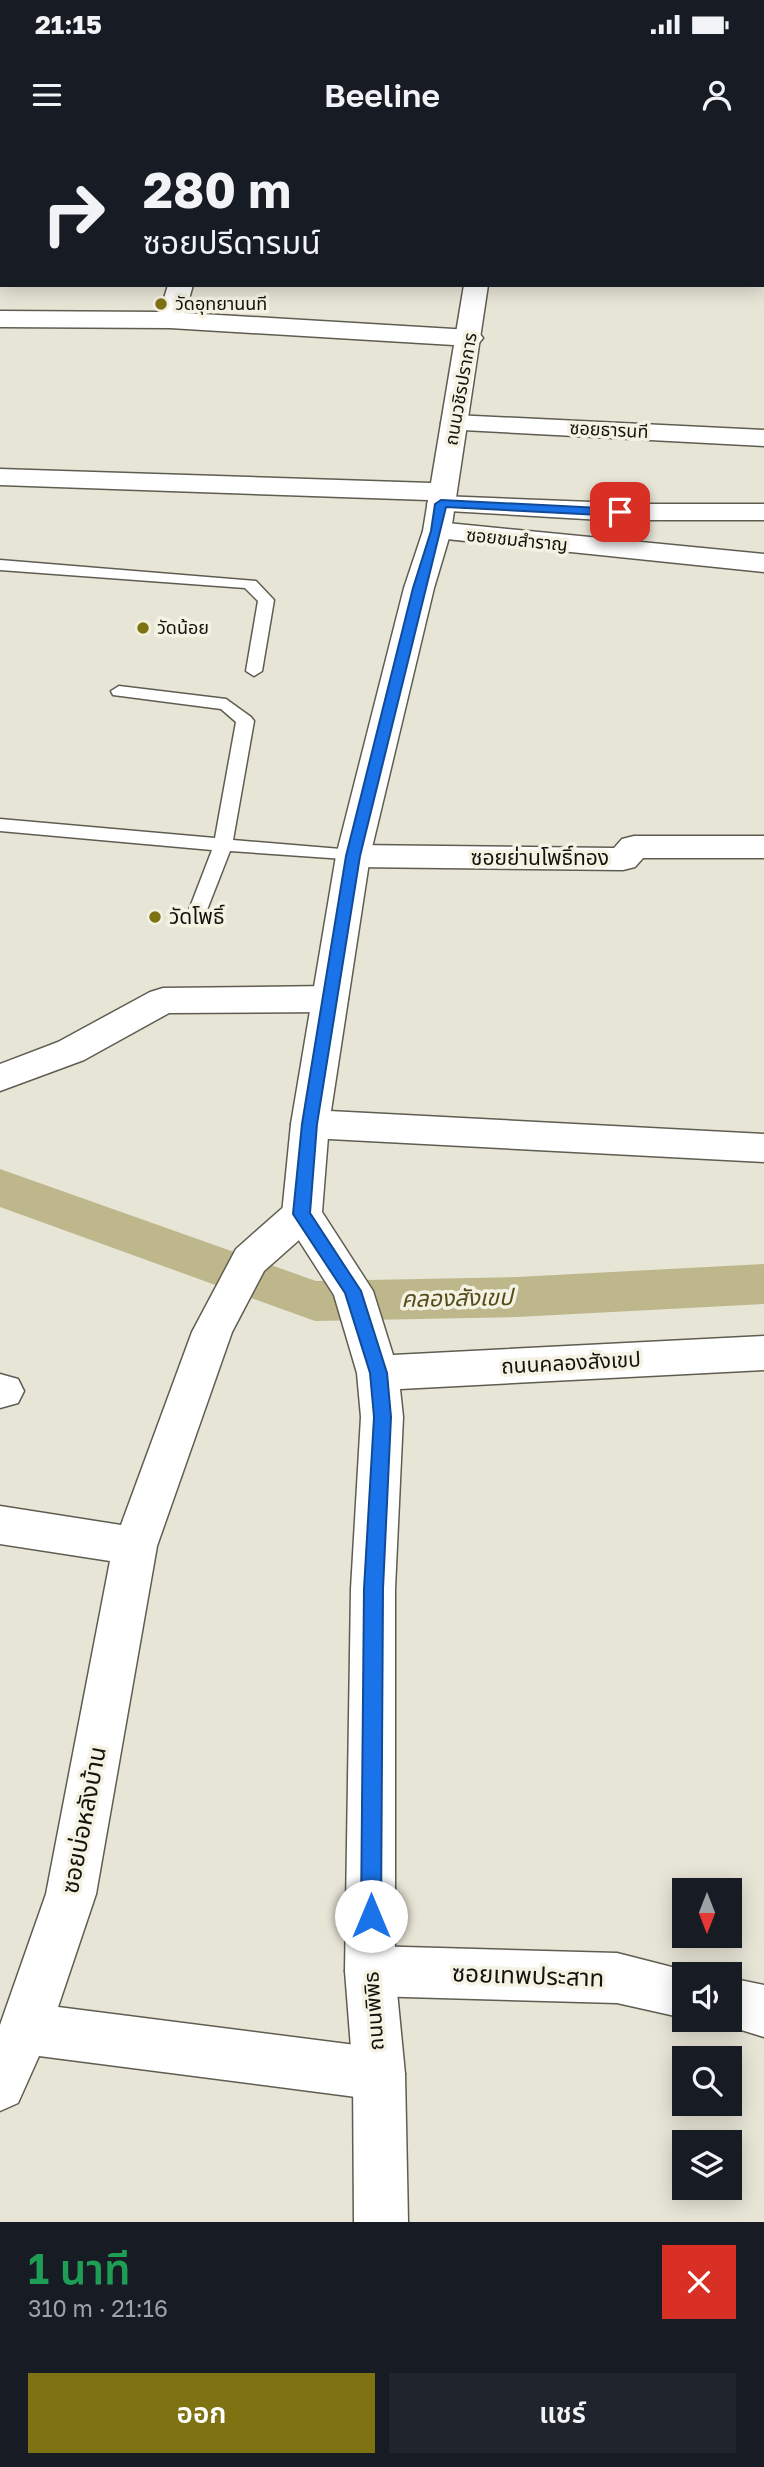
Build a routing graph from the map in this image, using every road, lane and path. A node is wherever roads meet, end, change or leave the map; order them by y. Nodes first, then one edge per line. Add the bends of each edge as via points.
1 (180, 287) edge
2 (476, 287) edge
3 (0, 319) edge
4 (170, 320) junction
5 (470, 338) junction
6 (454, 423) junction
7 (764, 438) edge
8 (0, 477) edge
9 (440, 509) junction
10 (764, 512) edge
11 (764, 563) edge
12 (0, 565) edge
13 (254, 671) dead end
14 (119, 691) dead end
15 (0, 825) edge
16 (223, 845) junction
17 (764, 847) edge
18 (353, 856) junction
19 (196, 915) dead end
20 (330, 999) junction
21 (0, 1078) edge
22 (310, 1124) junction
23 (764, 1148) edge
24 (302, 1214) junction
25 (764, 1353) edge
26 (378, 1373) junction
27 (0, 1525) edge
28 (135, 1546) junction
29 (370, 1971) junction
30 (672, 1990) edge
31 (742, 2006) edge
32 (764, 2011) edge
33 (25, 2028) junction
34 (379, 2074) junction
35 (0, 2085) edge
36 (381, 2222) edge

1 - 4 street
2 - 5 street, ถนนวชิรปราการ
3 - 4 street
4 - 5 street
5 - 6 street, ถนนวชิรปราการ
6 - 7 street, ซอยธารนที
6 - 9 street, ถนนวชิรปราการ
8 - 9 street
9 - 10 street
9 - 11 street, ซอยชมสำราญ
9 - 18 street
12 - 13 lane via 250,584 266,600
14 - 16 lane via 226,704 246,721
15 - 16 lane
16 - 18 lane
16 - 19 lane
17 - 18 street, ซอยย่านโพธิ์ทอง via 634,847 622,859
18 - 20 street
20 - 21 street via 163,1001 71,1051
20 - 22 street
22 - 23 street
22 - 24 street
24 - 26 street, ถนนพิพิธ via 353,1291
24 - 28 street, ซอยบ่อหลังบ้าน via 250,1260 212,1332
25 - 26 street, ถนนคลองสังเขป
26 - 29 street, ถนนพิพิธ via 382,1417 373,1589
27 - 28 street
28 - 33 street, ซอยบ่อหลังบ้าน via 71,1894
29 - 30 street, ซอยเทพประสาท via 618,1978
29 - 34 street, ถนนพิพิธ
31 - 32 street
33 - 34 street
33 - 35 street, ซอยบ่อหลังบ้าน
34 - 36 street, ถนนพิพิธ

